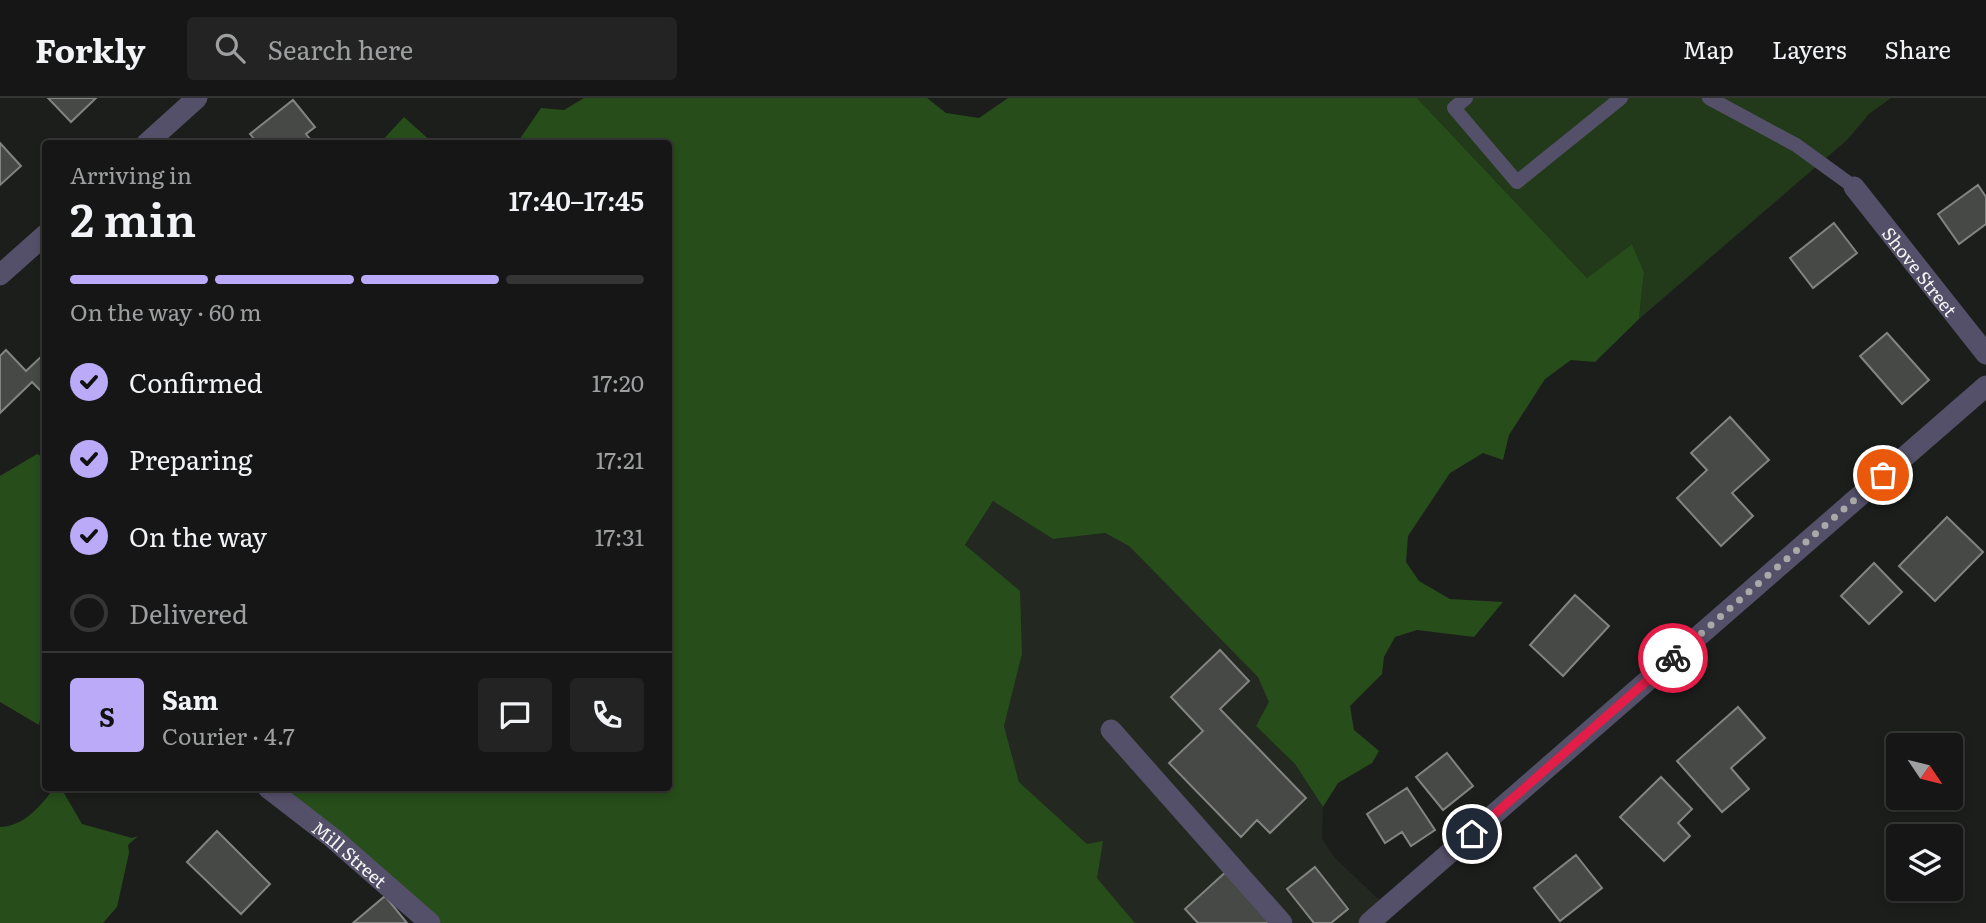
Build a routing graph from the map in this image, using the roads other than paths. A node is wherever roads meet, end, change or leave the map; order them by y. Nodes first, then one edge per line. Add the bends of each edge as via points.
1 (197, 98) edge
2 (1466, 98) edge
3 (1621, 98) edge
4 (1709, 98) edge
5 (150, 140) edge
6 (1854, 187) joint
7 (42, 238) edge
8 (0, 275) edge
9 (1986, 354) edge
10 (1986, 386) edge
11 (1111, 730) dead end
12 (272, 791) edge
13 (430, 923) edge
14 (1282, 923) edge
15 (1369, 923) edge

1 - 5 street
2 - 3 lane via 1454,108 1517,182
4 - 6 lane via 1796,145
6 - 9 street, Shove Street
7 - 8 street
10 - 15 street
11 - 14 street
12 - 13 street, Mill Street

